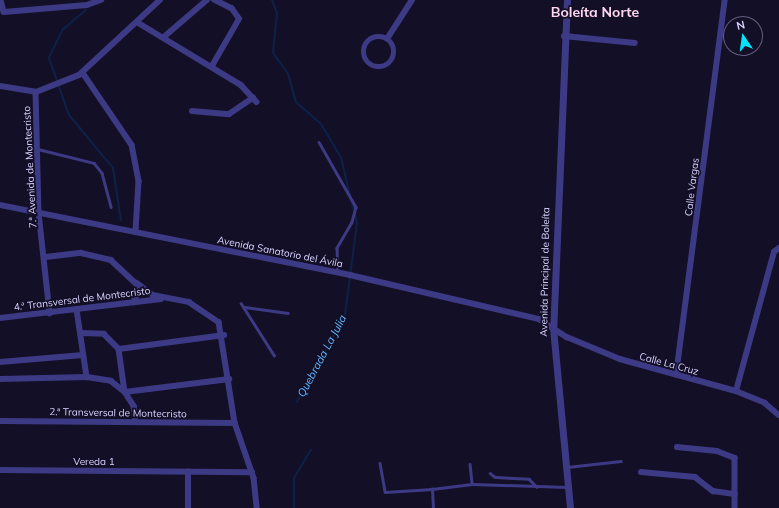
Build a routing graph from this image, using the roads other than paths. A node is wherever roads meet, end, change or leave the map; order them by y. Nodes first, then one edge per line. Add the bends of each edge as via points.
1 (1, 0) edge
2 (101, 0) edge
3 (160, 0) edge
4 (207, 0) edge
5 (214, 0) edge
6 (412, 0) edge
7 (566, 0) edge
8 (725, 0) edge
9 (137, 22) junction
10 (165, 36) junction
11 (564, 36) junction
12 (387, 39) junction
13 (635, 43) dead end
14 (212, 66) junction
15 (83, 73) junction
16 (0, 86) edge
17 (36, 92) junction
18 (192, 111) dead end
19 (319, 142) dead end
20 (38, 149) junction
21 (0, 205) edge
22 (111, 207) dead end
23 (39, 213) junction
24 (136, 232) junction
25 (779, 248) edge
26 (776, 253) edge
27 (46, 257) junction
28 (338, 273) junction
29 (137, 283) junction
30 (165, 299) junction
31 (134, 302) junction
32 (242, 303) dead end
33 (245, 307) junction
34 (77, 310) junction
35 (50, 313) junction
36 (288, 313) dead end
37 (0, 318) edge
38 (553, 328) junction
39 (81, 333) junction
40 (224, 335) junction
41 (119, 349) junction
42 (83, 355) junction
43 (274, 355) dead end
44 (0, 362) edge
45 (676, 375) junction
46 (87, 377) junction
47 (0, 379) edge
48 (229, 379) junction
49 (736, 391) junction
50 (125, 392) junction
51 (779, 415) edge
52 (0, 421) edge
53 (136, 422) junction
54 (235, 423) junction
55 (677, 447) dead end
56 (621, 461) dead end
57 (380, 463) dead end
58 (470, 464) dead end
59 (566, 467) junction
60 (0, 470) edge
61 (188, 472) junction
62 (252, 472) junction
63 (641, 472) dead end
64 (490, 473) dead end
65 (472, 484) junction
66 (568, 486) junction
67 (432, 488) junction
68 (537, 488) junction
69 (736, 494) junction
70 (188, 508) edge
71 (257, 508) edge
72 (433, 508) edge
73 (570, 508) edge
74 (735, 508) edge

1 - 2 street via 4,12 87,5
3 - 9 street
4 - 10 street
5 - 14 street via 232,9 239,19
6 - 12 street
7 - 11 street, Avenida Principal de Boleíta
8 - 45 street, Calle Vargas
9 - 10 street
9 - 15 street
10 - 14 street
11 - 13 street
11 - 38 street, Avenida Principal de Boleíta
12 - 12 street via 372,39 365,48 366,61 373,66 385,66 393,59 394,49
14 - 18 street via 255,100 229,114
15 - 17 street
15 - 24 street via 132,145 139,181
16 - 17 street
17 - 20 street, 7.ª Avenida de Montecristo
19 - 28 lane via 351,194 356,213 337,248
20 - 22 lane via 94,163 102,174
20 - 23 street, 7.ª Avenida de Montecristo
21 - 23 street, Avenida Sanatorio del Ávila
23 - 24 street, Avenida Sanatorio del Ávila
23 - 27 street, 7.ª Avenida de Montecristo
24 - 28 street, Avenida Sanatorio del Ávila
25 - 26 street
26 - 49 street
27 - 29 street via 81,253 111,260
27 - 35 street, 7.ª Avenida de Montecristo
28 - 38 street, Avenida Sanatorio del Ávila via 539,319
29 - 30 street via 152,295
29 - 31 street via 141,288
30 - 31 street, 4.ª Transversal de Montecristo
30 - 40 street via 189,302 212,314
31 - 34 street, 4.ª Transversal de Montecristo
32 - 33 lane
33 - 36 lane
33 - 43 lane
34 - 35 street, 4.ª Transversal de Montecristo
34 - 39 street
35 - 37 street, 4.ª Transversal de Montecristo
38 - 45 street, Calle La Cruz via 620,359
38 - 59 street, Avenida Principal de Boleíta
39 - 41 street via 104,334
39 - 42 street
40 - 41 street
40 - 48 street
41 - 50 street
42 - 44 street
42 - 46 street
45 - 49 street, Calle La Cruz
46 - 47 street
46 - 50 street via 111,381
48 - 50 street
48 - 54 street
49 - 51 street, Calle La Cruz via 765,403
50 - 53 street via 134,406
52 - 53 street, 2.ª Transversal de Montecristo
53 - 54 street, 2.ª Transversal de Montecristo
54 - 62 street
55 - 69 street via 717,451 735,458
56 - 59 lane
57 - 67 lane via 385,492
58 - 65 lane
59 - 66 street, Avenida Principal de Boleíta
60 - 61 street, Vereda 1
61 - 62 street, Vereda 1
61 - 70 street
62 - 71 street
63 - 69 street via 695,477 713,491
64 - 68 lane via 495,477 530,480
65 - 67 lane
65 - 68 lane
66 - 68 lane
66 - 73 street, Avenida Principal de Boleíta
67 - 72 lane
69 - 74 street

